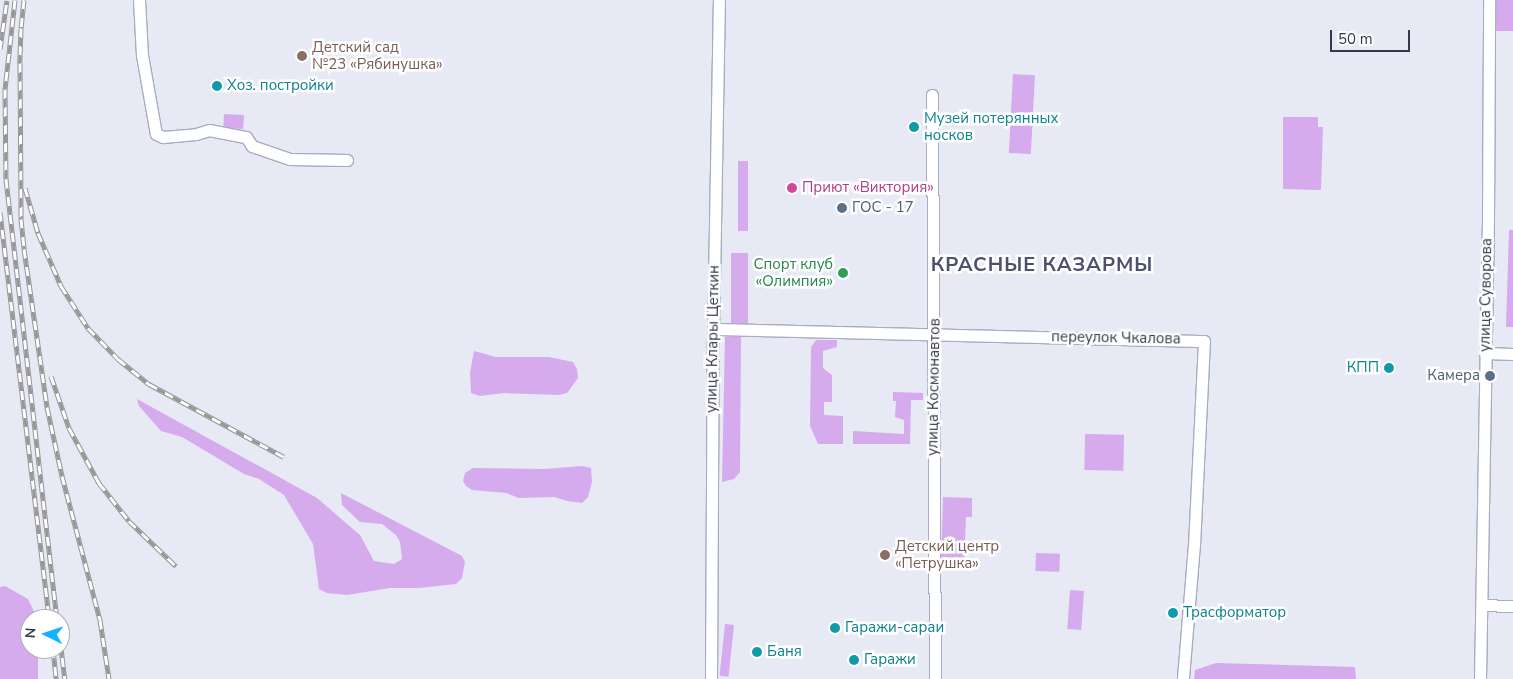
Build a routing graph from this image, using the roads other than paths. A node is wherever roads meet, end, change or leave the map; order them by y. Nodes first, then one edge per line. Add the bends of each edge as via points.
1 (139, 0) edge
2 (719, 0) edge
3 (1489, 0) edge
4 (932, 94) dead end
5 (347, 160) dead end
6 (713, 329) junction
7 (935, 334) junction
8 (1485, 354) junction
9 (1513, 354) edge
10 (1482, 606) junction
11 (1513, 606) edge
12 (711, 679) edge
13 (936, 679) edge
14 (1183, 679) edge
15 (1480, 679) edge

1 - 5 street via 142,55 156,134 163,137 209,130 246,137 252,146 290,158
2 - 6 street, улица Клары Цеткин
3 - 8 street, улица Суворова
4 - 7 street, улица Космонавтов
6 - 7 street, переулок Чкалова
6 - 12 street, улица Клары Цеткин
7 - 13 street, улица Космонавтов
7 - 14 street, переулок Чкалова via 1204,341 1194,544
8 - 9 street
8 - 10 street, улица Суворова
10 - 11 street
10 - 15 street, улица Суворова

